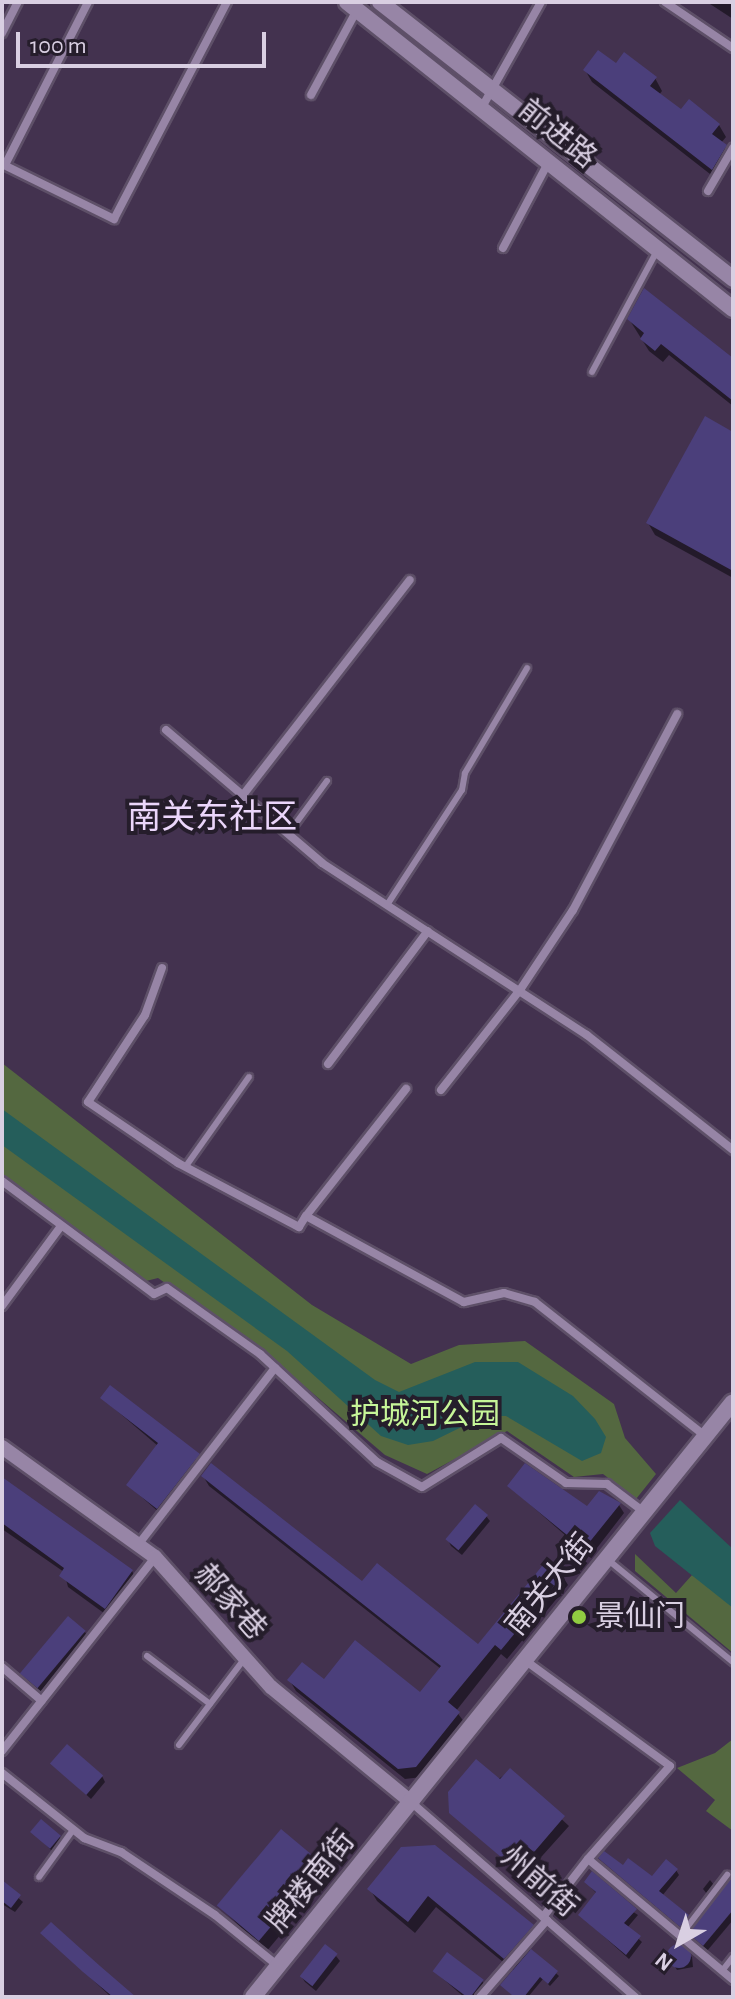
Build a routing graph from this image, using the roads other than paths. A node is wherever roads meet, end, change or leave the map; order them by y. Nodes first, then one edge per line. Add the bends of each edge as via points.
1 (18, 2) edge
2 (88, 2) edge
3 (227, 2) edge
4 (380, 2) edge
5 (541, 2) edge
6 (665, 2) edge
7 (352, 6) edge
8 (2, 33) edge
9 (733, 48) edge
10 (489, 88) junction
11 (311, 95) dead end
12 (481, 109) junction
13 (733, 148) edge
14 (548, 163) junction
15 (3, 165) edge
16 (708, 191) dead end
17 (503, 248) dead end
18 (658, 249) junction
19 (733, 279) edge
20 (733, 309) edge
21 (592, 372) dead end
22 (410, 580) dead end
23 (527, 668) dead end
24 (677, 714) dead end
25 (166, 730) dead end
26 (327, 781) dead end
27 (243, 795) junction
28 (288, 834) junction
29 (387, 905) junction
30 (428, 931) junction
31 (162, 968) dead end
32 (520, 990) junction
33 (328, 1064) dead end
34 (249, 1077) dead end
35 (406, 1089) dead end
36 (441, 1090) dead end
37 (733, 1150) edge
38 (186, 1166) junction
39 (2, 1181) edge
40 (306, 1216) junction
41 (61, 1226) junction
42 (2, 1306) edge
43 (275, 1368) junction
44 (733, 1402) edge
45 (706, 1436) junction
46 (2, 1447) edge
47 (645, 1512) junction
48 (138, 1545) junction
49 (155, 1557) junction
50 (607, 1559) junction
51 (147, 1656) dead end
52 (245, 1658) junction
53 (526, 1661) junction
54 (733, 1662) edge
55 (2, 1667) edge
56 (42, 1701) junction
57 (210, 1704) junction
58 (179, 1745) dead end
59 (2, 1751) edge
60 (2, 1773) edge
61 (412, 1803) junction
62 (73, 1830) junction
63 (588, 1859) junction
64 (727, 1875) dead end
65 (39, 1877) dead end
66 (545, 1919) junction
67 (681, 1935) junction
68 (733, 1957) edge
69 (278, 1966) junction
70 (722, 1971) junction
71 (733, 1980) edge
72 (253, 1997) edge
73 (480, 1997) edge
74 (635, 1997) edge

1 - 8 street
2 - 15 street
3 - 15 street via 114,219
4 - 10 main road, 前进路
5 - 10 street
6 - 9 street
7 - 11 street
7 - 12 main road, 前进路
10 - 12 street
10 - 19 main road, 前进路
12 - 14 main road, 前进路
13 - 16 street
14 - 17 street
14 - 18 main road, 前进路
18 - 20 main road, 前进路
18 - 21 lane
22 - 27 street
23 - 29 lane via 465,773 462,790
24 - 32 street via 573,910
25 - 27 street
26 - 28 lane
27 - 28 street
28 - 29 street
29 - 30 street
30 - 32 street
30 - 33 street
31 - 38 street via 145,1015 88,1102
32 - 36 street
32 - 37 street via 587,1035
34 - 38 lane
35 - 40 street
38 - 40 street via 299,1227
39 - 41 street
40 - 45 street via 464,1302 504,1293 535,1302
41 - 42 street
41 - 43 street via 154,1294 167,1288
43 - 47 street via 377,1462 422,1487 501,1438 566,1483 607,1484
43 - 48 street
44 - 45 main road, 南关大街
45 - 47 main road, 南关大街
46 - 48 street, 郝家巷
47 - 50 main road, 南关大街
48 - 49 street, 郝家巷
49 - 52 street, 郝家巷
49 - 56 street
50 - 53 main road, 南关大街
50 - 54 lane
51 - 57 lane
52 - 57 lane
52 - 61 street, 郝家巷 via 271,1687
53 - 61 main road, 南关大街
53 - 63 street via 670,1766
55 - 56 street
56 - 59 street
57 - 58 lane
60 - 62 street
61 - 66 street, 州前街
61 - 69 main road, 牌楼南街
62 - 65 lane
62 - 69 street via 121,1852 215,1915
63 - 66 street
63 - 67 street
64 - 67 lane
66 - 73 street
66 - 74 street, 州前街
67 - 70 street
68 - 70 lane
69 - 72 main road, 牌楼南街
70 - 71 street

